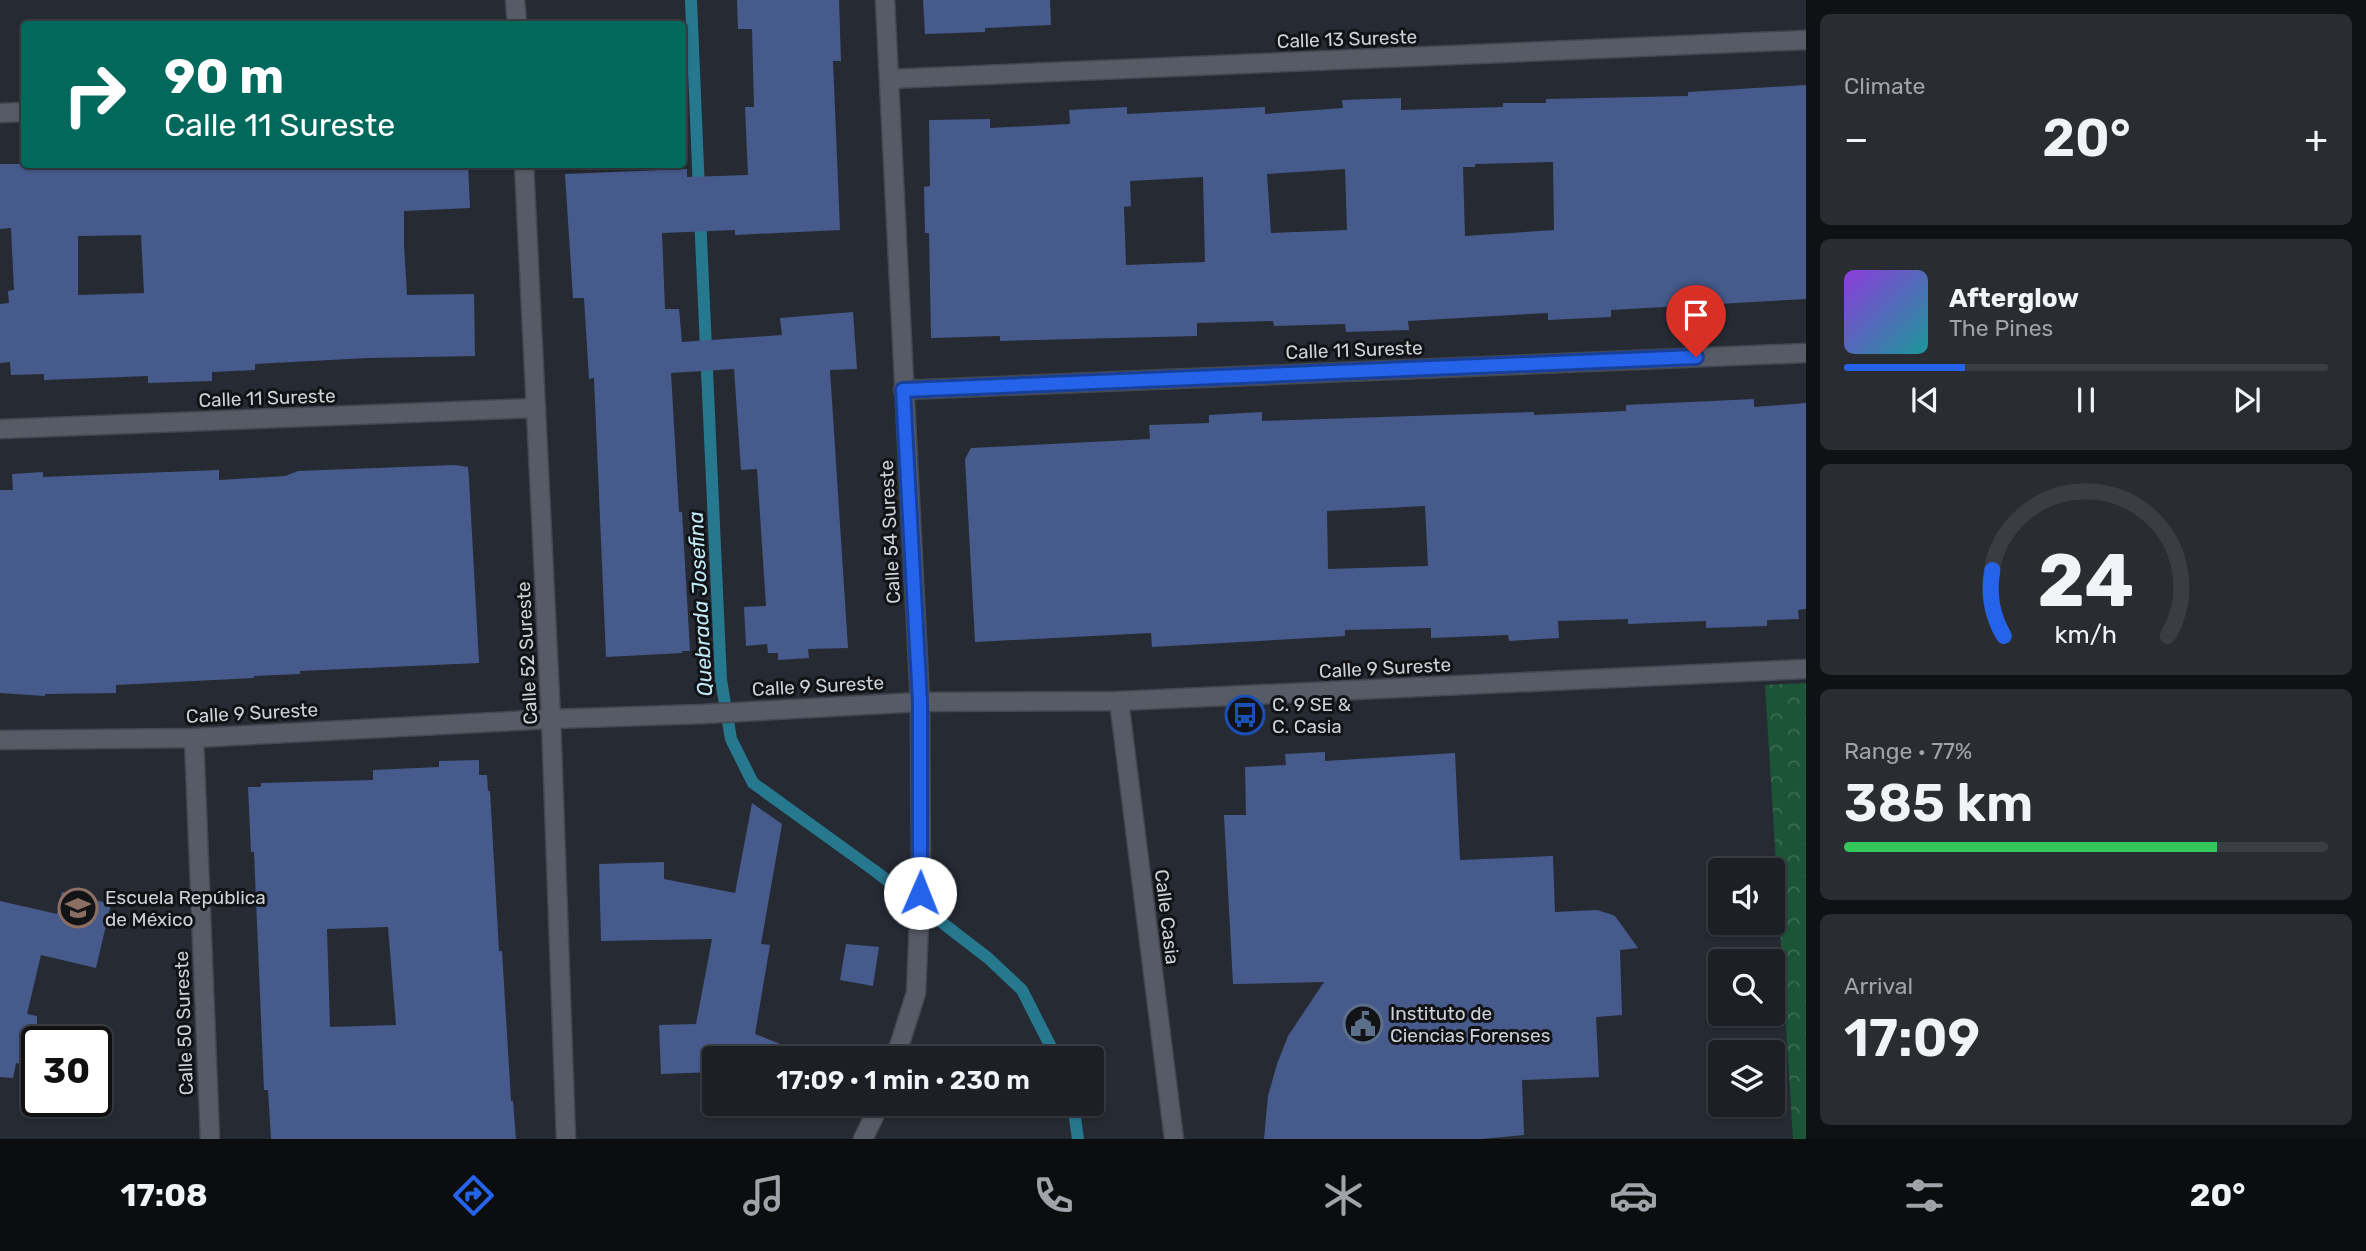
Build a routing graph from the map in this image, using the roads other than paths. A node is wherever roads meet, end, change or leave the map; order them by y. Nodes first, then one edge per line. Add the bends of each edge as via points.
1 (515, 0) edge
2 (885, 0) edge
3 (517, 21) edge
4 (1806, 40) edge
5 (889, 79) junction
6 (21, 112) edge
7 (0, 113) edge
8 (524, 168) edge
9 (1806, 353) edge
10 (903, 390) junction
11 (536, 408) junction
12 (0, 429) edge
13 (1806, 669) edge
14 (1119, 701) junction
15 (920, 702) junction
16 (551, 719) junction
17 (194, 738) junction
18 (0, 740) edge
19 (899, 1046) edge
20 (874, 1116) edge
21 (210, 1139) edge
22 (566, 1139) edge
23 (863, 1139) edge
24 (1174, 1139) edge

1 - 3 street
2 - 5 street, Calle 54 Sureste
4 - 5 street, Calle 13 Sureste
5 - 10 street, Calle 54 Sureste
6 - 7 street
8 - 11 street, Calle 52 Sureste
9 - 10 street, Calle 11 Sureste
10 - 15 street, Calle 54 Sureste
11 - 12 street, Calle 11 Sureste
11 - 16 street, Calle 52 Sureste
13 - 14 street, Calle 9 Sureste
14 - 15 street, Calle 9 Sureste
14 - 24 street, Calle Casia
15 - 16 street, Calle 9 Sureste
15 - 19 street, Calle 54 Sureste via 916,993
16 - 17 street, Calle 9 Sureste
16 - 22 street, Calle 52 Sureste
17 - 18 street, Calle 9 Sureste
17 - 21 street, Calle 50 Sureste
20 - 23 street

